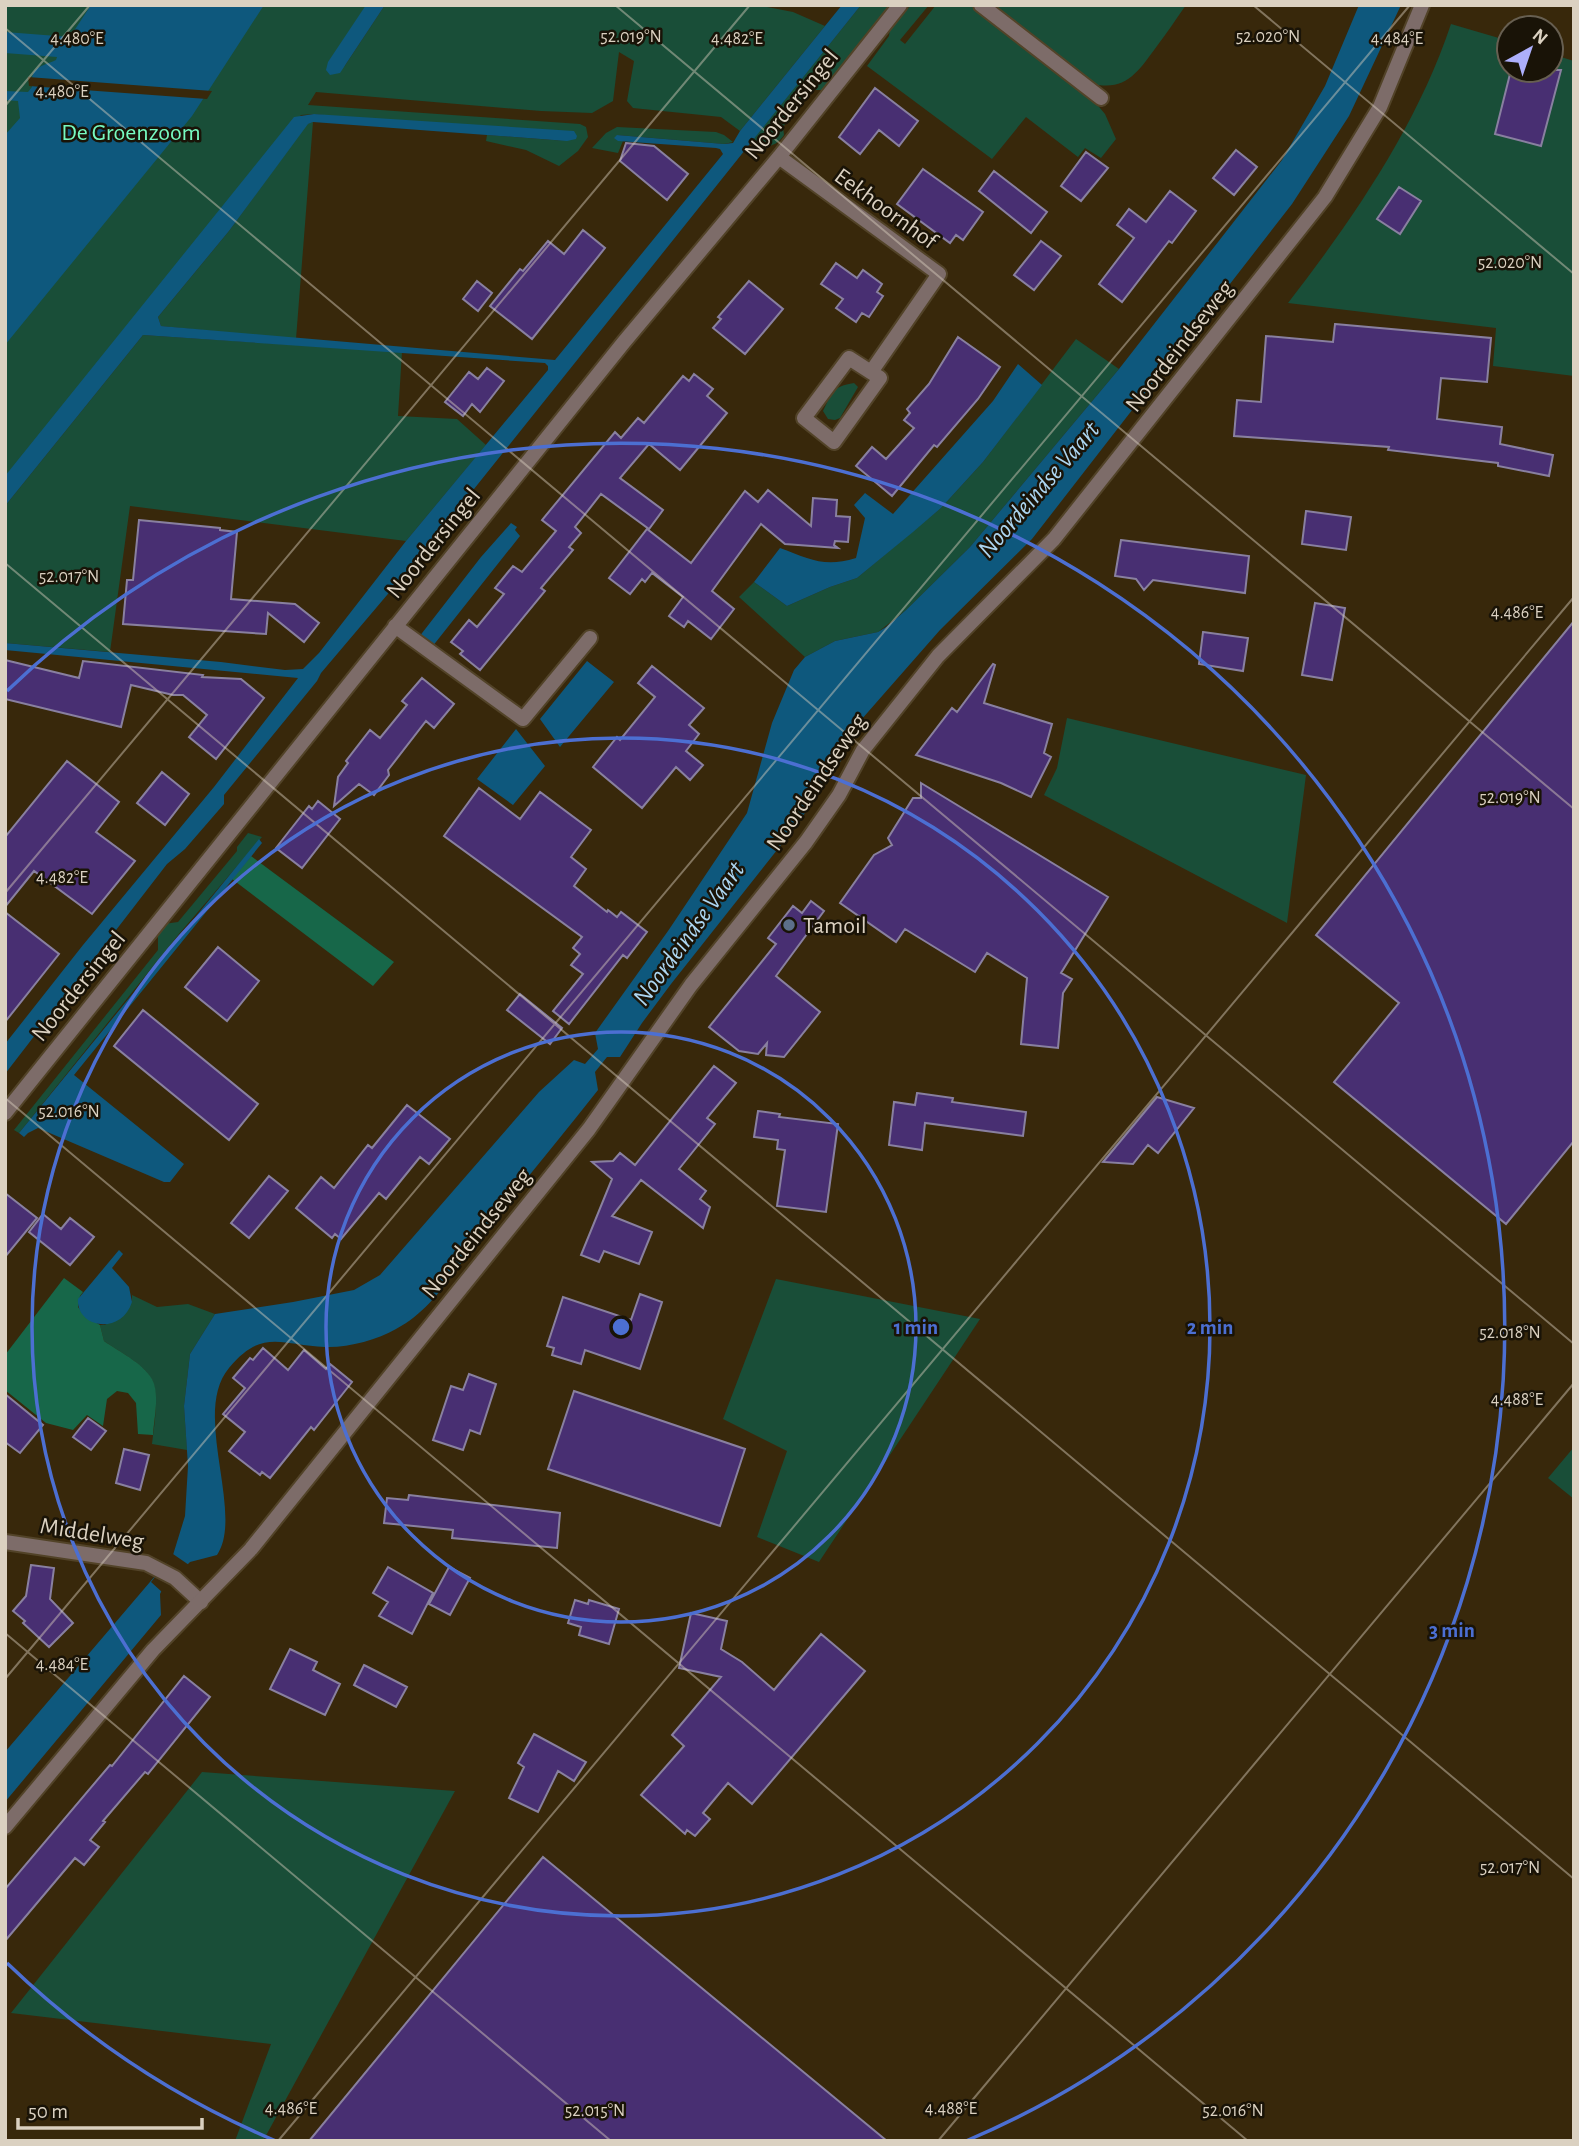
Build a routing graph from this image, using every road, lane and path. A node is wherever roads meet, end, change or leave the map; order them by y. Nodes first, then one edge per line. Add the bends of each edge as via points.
1 (900, 5) edge
2 (981, 5) edge
3 (1422, 5) edge
4 (1101, 98) dead end
5 (779, 157) junction
6 (872, 372) junction
7 (396, 626) junction
8 (590, 638) dead end
9 (5, 1113) edge
10 (5, 1542) edge
11 (201, 1602) junction
12 (5, 1827) edge

1 - 5 street, Noordersingel
2 - 4 street
3 - 11 street, Noordeindseweg via 1380,107 1325,197 1054,539 960,631 889,717 806,842 684,994 589,1129 251,1549
5 - 6 street, Eekhoornhof via 939,274
5 - 7 street, Noordersingel
6 - 6 street, Eekhoornhof via 880,378 834,442 804,418 849,358
7 - 8 street via 523,719
7 - 9 street, Noordersingel
10 - 11 street, Middelweg via 146,1563 175,1578
11 - 12 street, Noordeindseweg via 153,1650

